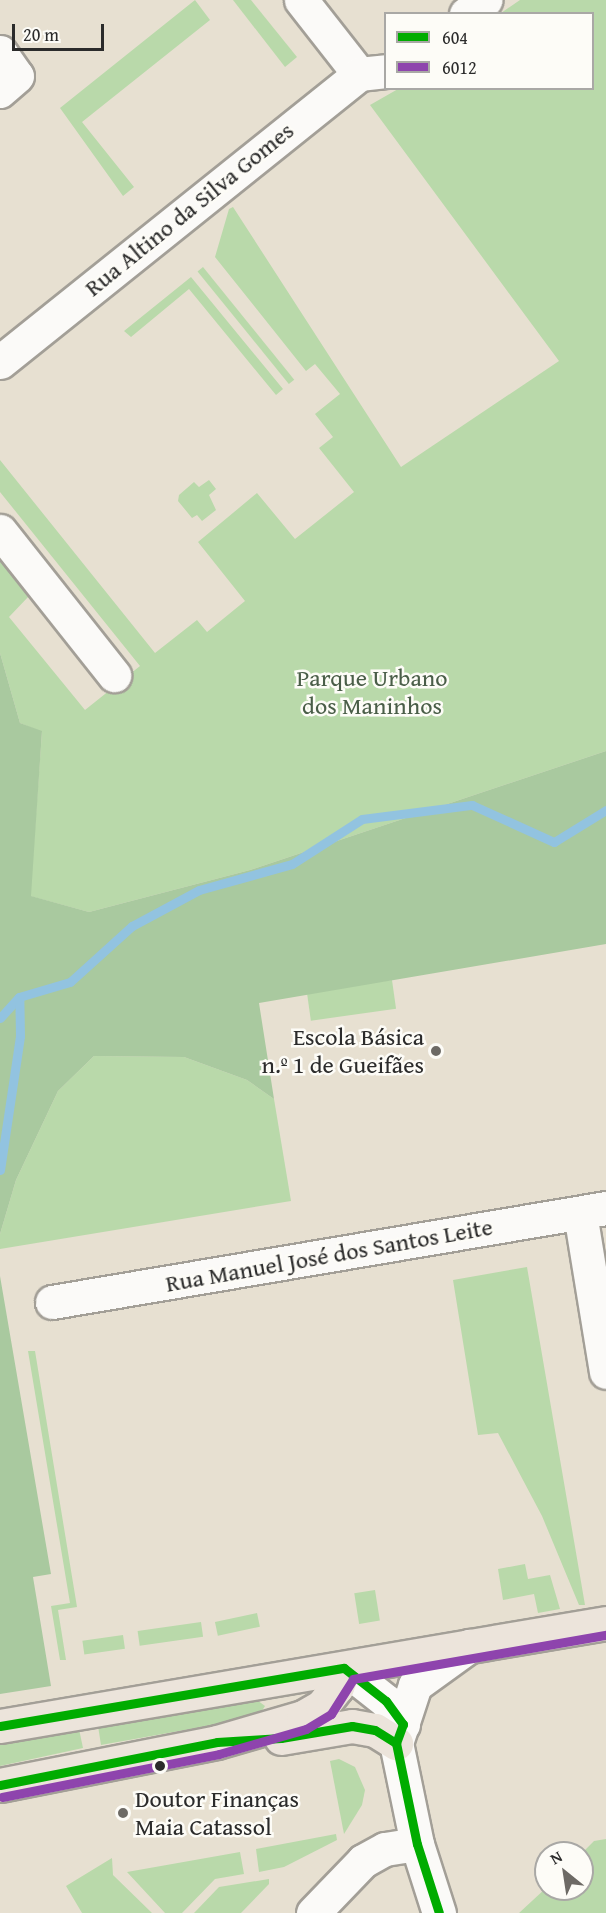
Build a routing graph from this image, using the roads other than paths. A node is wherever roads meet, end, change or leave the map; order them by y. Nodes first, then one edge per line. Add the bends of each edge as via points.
1 (301, 0) edge
2 (485, 0) edge
3 (469, 12) edge
4 (0, 52) edge
5 (372, 73) edge
6 (0, 91) edge
7 (0, 362) edge
8 (0, 531) edge
9 (114, 675) dead end
10 (593, 1210) edge
11 (52, 1302) dead end
12 (606, 1372) edge
13 (606, 1623) edge
14 (469, 1646) junction
15 (344, 1668) junction
16 (0, 1726) edge
17 (399, 1734) junction
18 (216, 1742) junction
19 (0, 1785) edge
20 (417, 1844) junction
21 (313, 1913) edge
22 (439, 1913) edge

1 - 5 street
2 - 3 street
4 - 6 street via 17,76
5 - 7 street, Rua Altino da Silva Gomes
8 - 9 street
10 - 11 street, Rua Manuel José dos Santos Leite
10 - 12 street
13 - 14 main road
14 - 15 main road
14 - 17 street via 421,1679 406,1703
15 - 16 main road
15 - 17 street via 386,1701
15 - 18 main road via 337,1687 322,1706 303,1717
17 - 18 main road via 352,1726 281,1738
17 - 20 street
18 - 19 main road
20 - 21 street via 385,1849 363,1861
20 - 22 street

